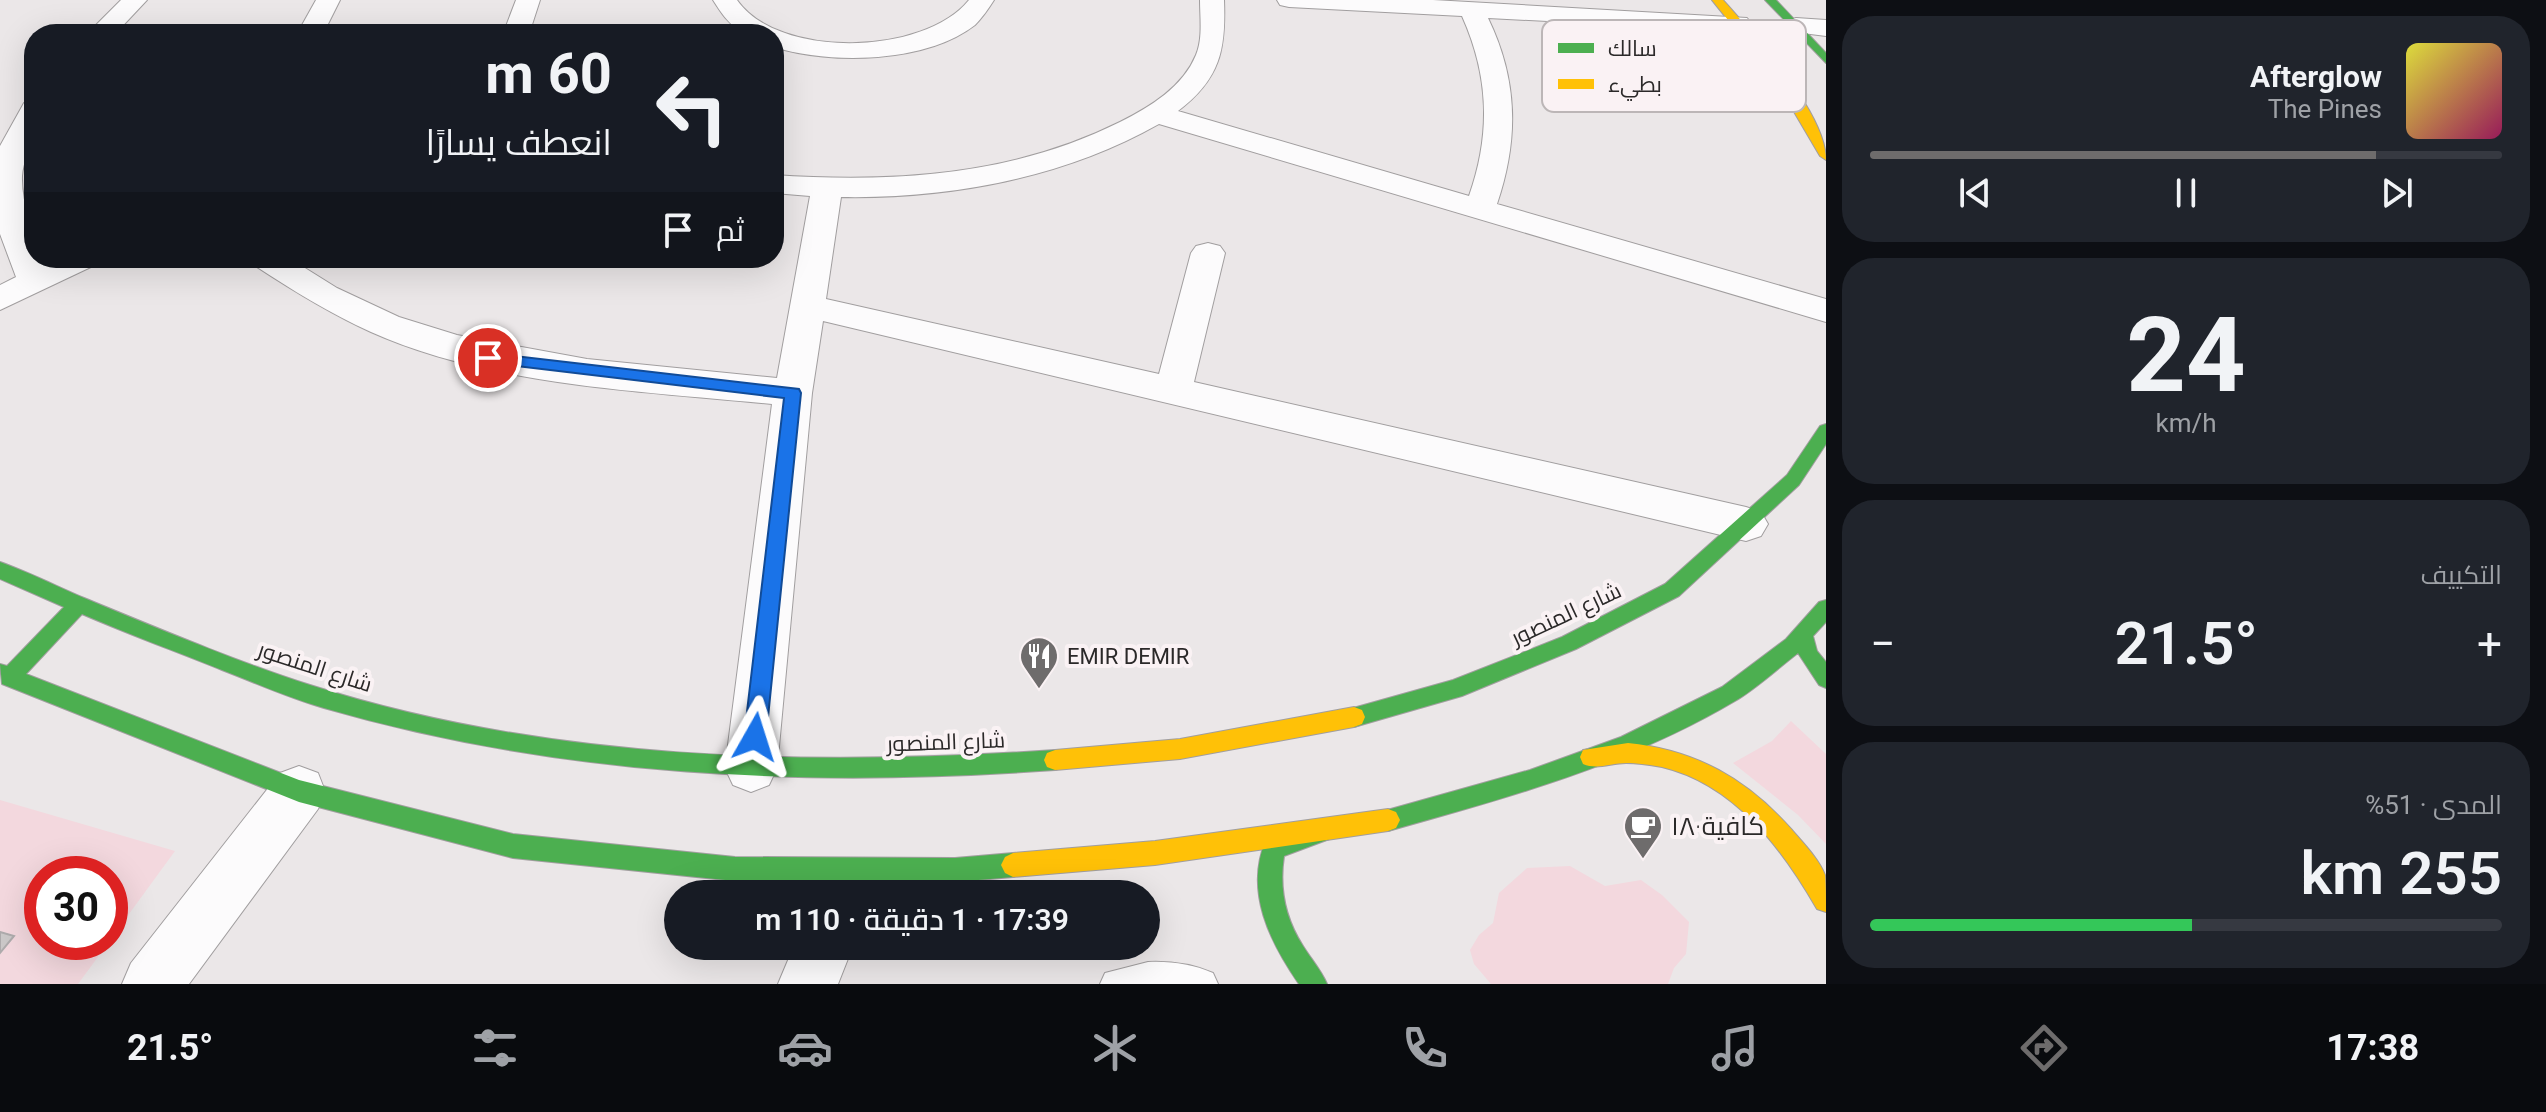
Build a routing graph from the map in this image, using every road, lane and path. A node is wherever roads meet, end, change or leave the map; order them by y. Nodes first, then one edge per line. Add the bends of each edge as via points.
1 (135, 0) edge
2 (328, 0) edge
3 (528, 0) edge
4 (725, 0) edge
5 (982, 0) edge
6 (1212, 0) edge
7 (1289, 0) edge
8 (1717, 0) edge
9 (1770, 0) edge
10 (1471, 9) junction
11 (1681, 20) edge
12 (1735, 20) edge
13 (1790, 20) edge
14 (110, 24) edge
15 (315, 24) edge
16 (520, 24) edge
17 (747, 24) edge
18 (1806, 27) edge
19 (1826, 28) edge
20 (1806, 37) edge
21 (784, 40) edge
22 (1826, 60) edge
23 (1805, 112) edge
24 (1157, 114) junction
25 (24, 130) edge
26 (1826, 156) edge
27 (784, 185) edge
28 (827, 189) junction
29 (1480, 208) junction
30 (1208, 253) dead end
31 (24, 255) edge
32 (30, 268) edge
33 (62, 268) edge
34 (282, 268) edge
35 (35, 281) junction
36 (0, 299) edge
37 (808, 306) junction
38 (1826, 311) edge
39 (1173, 392) junction
40 (793, 393) junction
41 (1826, 430) edge
42 (1746, 524) junction
43 (0, 570) edge
44 (77, 606) junction
45 (1826, 608) edge
46 (1803, 635) junction
47 (4, 675) edge
48 (1826, 679) edge
49 (1591, 757) junction
50 (751, 768) junction
51 (299, 791) junction
52 (1324, 830) junction
53 (834, 880) edge
54 (870, 880) edge
55 (1826, 900) edge
56 (818, 960) edge
57 (152, 984) edge
58 (808, 984) edge
59 (1116, 984) edge
60 (1202, 984) edge
61 (1314, 984) edge

1 - 14 street
2 - 15 street
3 - 16 street
4 - 17 street
5 - 21 street via 955,28 905,45 844,49
6 - 24 street via 1211,51 1189,88
7 - 10 street
8 - 12 street
9 - 13 street
10 - 11 street
10 - 29 street via 1491,52 1500,100 1498,152
18 - 19 street
20 - 22 street
23 - 26 street
24 - 28 street via 1076,151 1007,173 925,186
24 - 29 street
25 - 31 street via 10,159 5,188 8,216
27 - 28 street
28 - 37 street
29 - 38 street
30 - 39 street
32 - 35 street
33 - 35 street
34 - 40 street via 341,305 403,332 488,358
35 - 36 street
37 - 39 street
37 - 40 street
39 - 42 street
40 - 50 street
41 - 42 street, شارع المنصور via 1793,480
42 - 50 street, شارع المنصور via 1672,590 1569,643 1455,689 1342,720 1180,749 981,766
43 - 44 street, شارع المنصور
44 - 47 street
44 - 50 street, شارع المنصور via 324,699 523,745
45 - 46 street
46 - 48 street via 1808,654
46 - 49 street via 1729,694
47 - 51 street
49 - 52 street via 1530,781 1375,823
49 - 55 street via 1615,751 1655,756 1699,769 1739,793 1811,868
51 - 53 street via 513,846
51 - 57 street
52 - 54 street via 1155,853
52 - 61 street via 1274,848 1266,876 1273,919
56 - 58 street
59 - 60 lane via 1137,977

